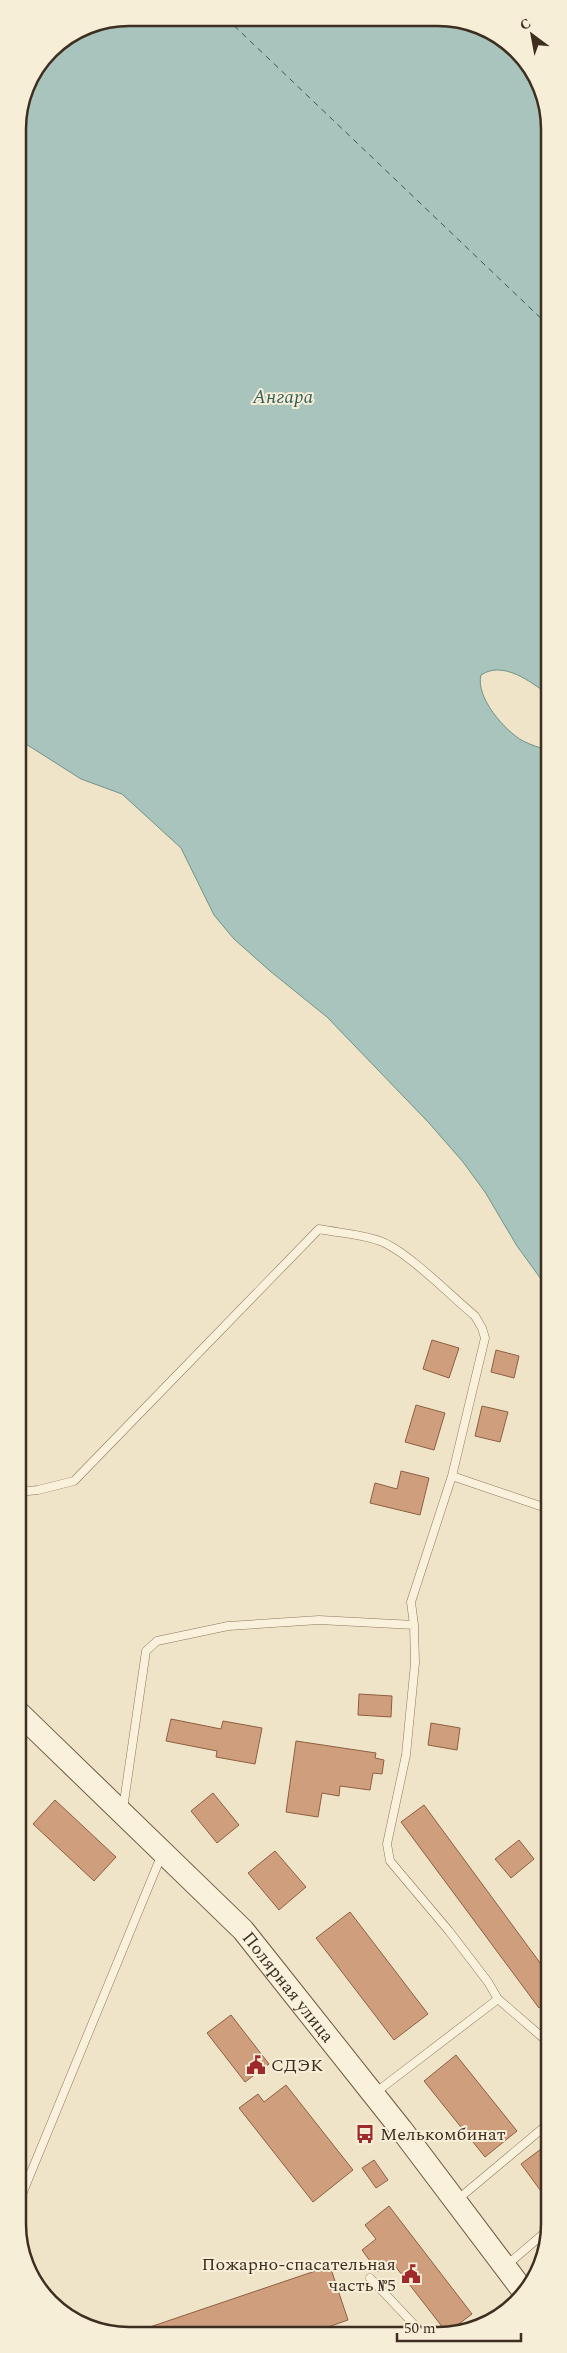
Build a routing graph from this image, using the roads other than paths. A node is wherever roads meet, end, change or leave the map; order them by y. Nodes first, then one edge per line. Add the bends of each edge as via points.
1 (452, 1476) junction
2 (26, 1491) edge
3 (541, 1506) edge
4 (414, 1625) junction
5 (26, 1720) edge
6 (122, 1813) junction
7 (163, 1852) junction
8 (498, 1999) junction
9 (541, 2037) edge
10 (374, 2094) junction
11 (541, 2130) edge
12 (26, 2185) edge
13 (456, 2201) junction
14 (540, 2237) edge
15 (505, 2267) junction
16 (370, 2278) dead end
17 (519, 2286) edge
18 (416, 2327) edge

1 - 2 lane via 485,1338 482,1328 475,1316 381,1242 319,1229 74,1481
1 - 3 lane
1 - 4 lane via 411,1602
4 - 6 lane via 359,1620 292,1622 228,1626 157,1641 146,1651
4 - 8 lane via 406,1755 387,1844 390,1861 469,1956
5 - 6 main road, Полярная улица
6 - 7 main road, Полярная улица
7 - 10 main road, Полярная улица via 244,1930
7 - 12 lane
8 - 9 lane
8 - 10 lane
10 - 13 main road, Полярная улица
11 - 13 lane
13 - 15 main road, Полярная улица
14 - 15 lane
15 - 17 main road, Полярная улица
16 - 18 lane

